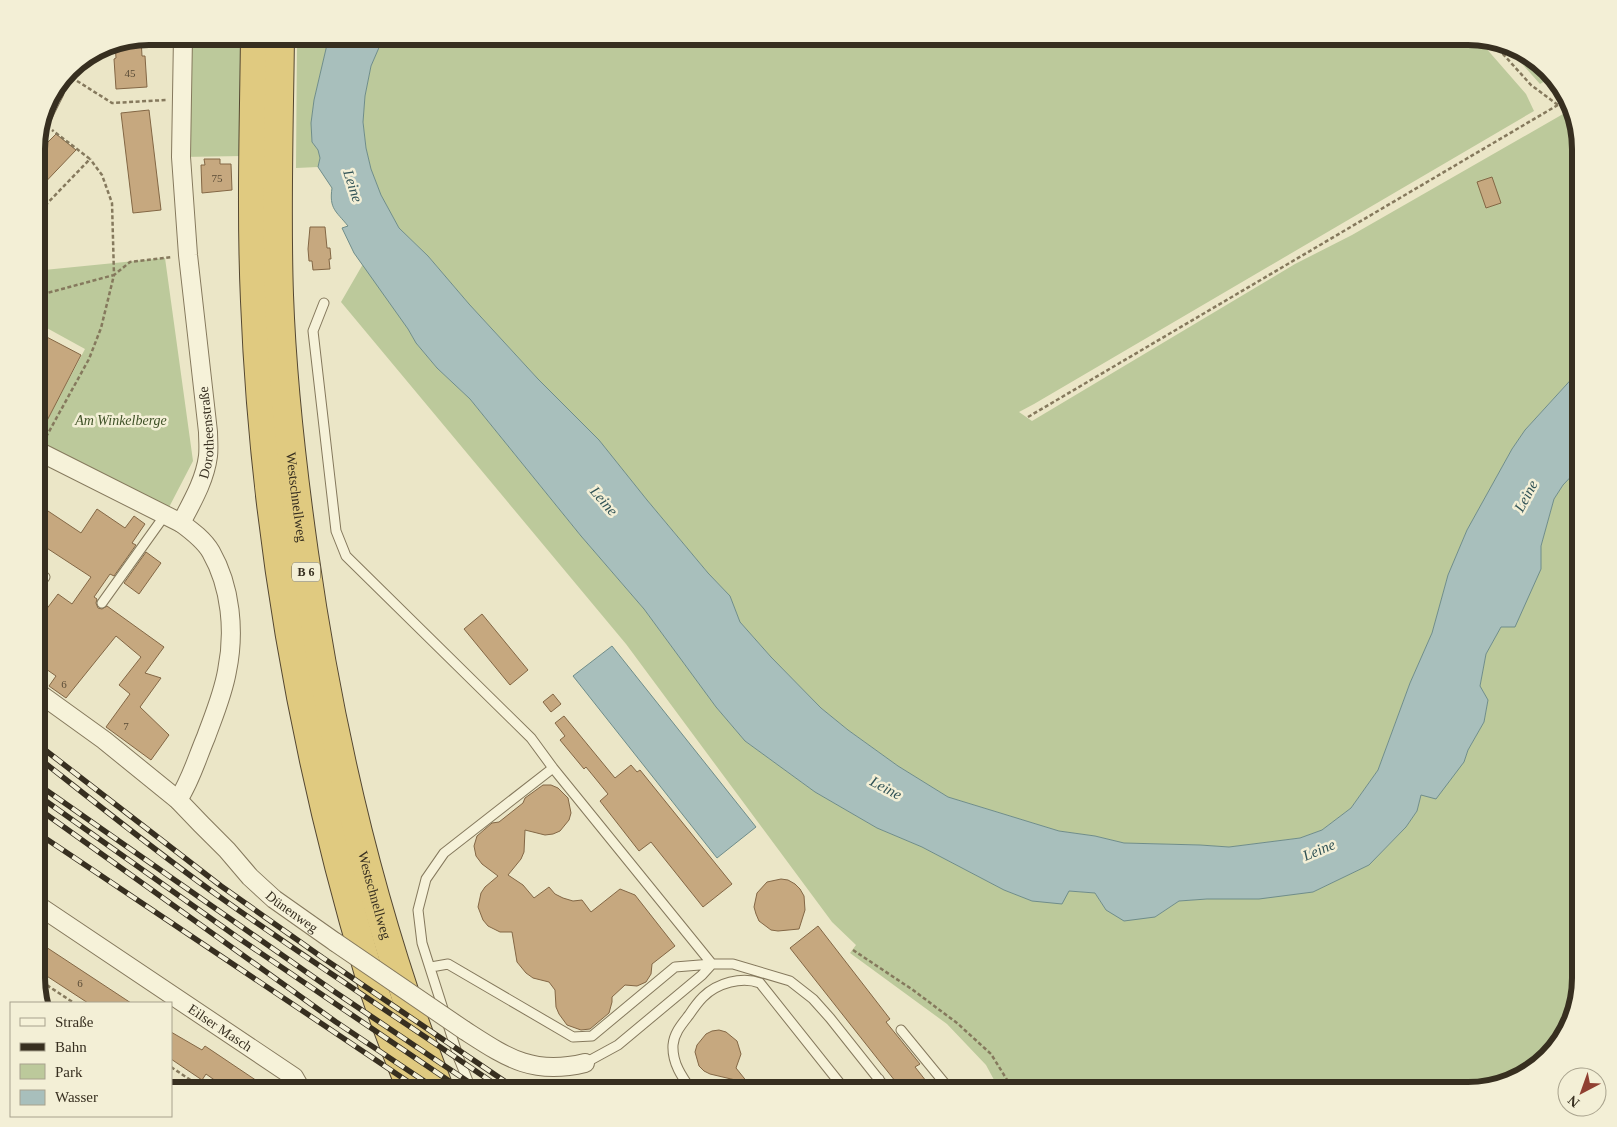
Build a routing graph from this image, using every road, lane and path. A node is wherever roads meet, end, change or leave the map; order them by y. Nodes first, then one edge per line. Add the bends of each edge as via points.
1 (183, 45) edge
2 (255, 45) edge
3 (280, 45) edge
4 (1500, 50) edge
5 (72, 78) edge
6 (181, 99) junction
7 (1561, 103) edge
8 (1558, 104) junction
9 (48, 125) edge
10 (90, 159) junction
11 (45, 206) edge
12 (188, 255) junction
13 (114, 275) junction
14 (45, 294) edge
15 (324, 303) dead end
16 (1028, 417) dead end
17 (45, 437) edge
18 (45, 455) edge
19 (173, 519) junction
20 (102, 603) dead end
21 (45, 697) edge
22 (553, 768) junction
23 (178, 800) junction
24 (45, 910) edge
25 (853, 950) dead end
26 (712, 964) junction
27 (430, 967) junction
28 (765, 973) junction
29 (760, 983) junction
30 (45, 984) edge
31 (72, 1002) edge
32 (901, 1030) dead end
33 (584, 1063) joint
34 (172, 1069) edge
35 (879, 1079) junction
36 (192, 1082) edge
37 (297, 1082) edge
38 (409, 1082) edge
39 (437, 1082) edge
40 (468, 1082) edge
41 (685, 1082) edge
42 (839, 1082) edge
43 (875, 1082) edge
44 (881, 1082) edge
45 (944, 1082) edge
46 (1008, 1082) edge

1 - 6 street, Dorotheenstraße
2 - 38 highway, Westschnellweg / B 6 via 252,203 255,301 272,511 289,628 311,747 338,862 370,976
3 - 39 highway, Westschnellweg / B 6 via 279,297 297,506 314,622 336,741 363,858 394,963
4 - 8 path via 1531,84
5 - 6 path via 112,103
6 - 12 street, Dorotheenstraße via 181,157
7 - 8 path
8 - 16 path
9 - 10 path
10 - 11 path
10 - 13 path via 102,175 112,203
12 - 13 path via 130,262
12 - 19 street, Dorotheenstraße via 208,455 203,478 192,502
13 - 14 path
13 - 17 path via 89,359
15 - 22 lane via 313,331 336,531 346,556 531,738
18 - 19 street
19 - 20 lane
19 - 23 street via 194,532 210,550 222,576 228,599 231,645 220,700
21 - 23 street, Dünenweg
22 - 26 lane
22 - 27 lane via 444,853 426,879 418,910 422,943
23 - 33 street, Dünenweg, bridge via 274,900 502,1055 548,1067
24 - 37 street, Eilser Masch
25 - 46 path via 957,1023 991,1054
26 - 27 lane via 676,967 592,1036 573,1037 448,964
26 - 28 lane via 733,964
26 - 33 lane via 702,976 618,1045
27 - 40 lane
28 - 29 lane
28 - 35 lane via 790,981 813,999
29 - 41 lane via 739,980 718,986 704,996 676,1033 673,1045 675,1061
29 - 42 lane
30 - 31 path
32 - 45 lane
34 - 36 path
35 - 43 lane
35 - 44 lane

